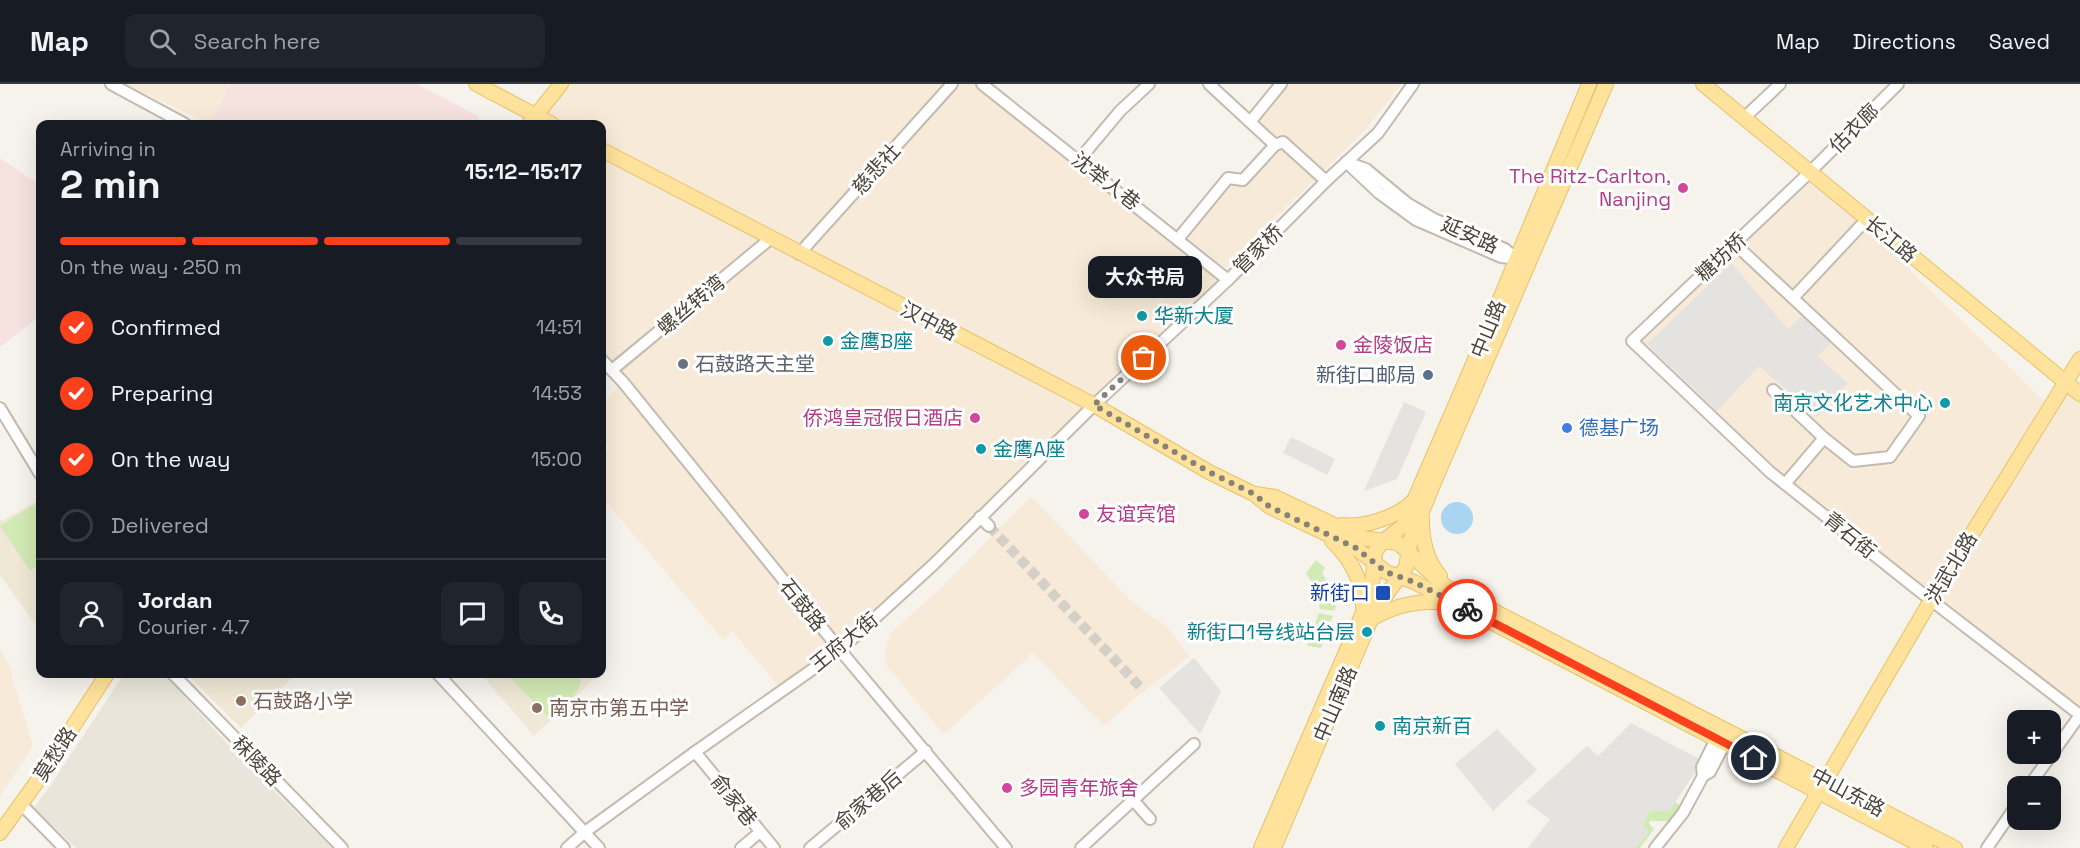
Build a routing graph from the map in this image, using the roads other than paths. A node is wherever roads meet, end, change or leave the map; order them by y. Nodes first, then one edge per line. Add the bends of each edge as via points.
1 (111, 84) edge
2 (476, 84) edge
3 (561, 84) edge
4 (952, 84) edge
5 (982, 84) edge
6 (1149, 84) edge
7 (1209, 84) edge
8 (1281, 84) edge
9 (1413, 84) edge
10 (1588, 84) edge
11 (1605, 84) edge
12 (1703, 84) edge
13 (1780, 84) edge
14 (1898, 84) edge
15 (1744, 118) junction
16 (178, 120) edge
17 (533, 120) edge
18 (1250, 122) junction
19 (1275, 145) junction
20 (606, 152) edge
21 (1078, 160) junction
22 (1346, 162) junction
23 (1810, 172) junction
24 (1326, 181) junction
25 (1868, 219) junction
26 (770, 239) junction
27 (1179, 239) junction
28 (1735, 244) junction
29 (799, 254) junction
30 (1517, 259) junction
31 (1228, 280) junction
32 (1793, 298) junction
33 (1632, 341) joint
34 (2080, 359) edge
35 (606, 364) edge
36 (612, 370) junction
37 (2065, 382) junction
38 (1773, 390) dead end
39 (2080, 394) edge
40 (1094, 405) junction
41 (0, 408) edge
42 (1824, 438) junction
43 (36, 467) edge
44 (1785, 484) dead end
45 (1420, 502) junction
46 (980, 517) junction
47 (989, 526) tunnel mouth
48 (1326, 528) junction
49 (1383, 541) junction
50 (1398, 543) joint
51 (1375, 564) junction
52 (1405, 566) junction
53 (1458, 598) junction
54 (1931, 600) junction
55 (1367, 617) junction
56 (840, 650) junction
57 (104, 678) edge
58 (177, 678) edge
59 (442, 678) edge
60 (2080, 715) edge
61 (1721, 741) junction
62 (1194, 744) dead end
63 (926, 751) junction
64 (695, 752) junction
65 (2036, 776) edge
66 (1822, 786) junction
67 (1133, 800) junction
68 (21, 804) junction
69 (1150, 819) dead end
70 (2007, 819) edge
71 (760, 831) junction
72 (585, 832) junction
73 (0, 833) edge
74 (64, 848) edge
75 (342, 848) edge
76 (567, 848) edge
77 (600, 848) edge
78 (741, 848) edge
79 (774, 848) edge
80 (810, 848) edge
81 (1006, 848) edge
82 (1081, 848) edge
83 (1261, 848) edge
84 (1274, 848) edge
85 (1655, 848) edge
86 (1786, 848) edge
87 (1926, 848) edge
88 (1955, 848) edge
89 (1987, 848) edge

1 - 16 street
2 - 17 main road
3 - 17 main road
4 - 29 street, 慈悲社
5 - 21 street, 沈举人巷
6 - 21 street
7 - 18 street
8 - 18 street
9 - 22 street, 管家桥 via 1378,133
10 - 30 main road, 中山路
11 - 45 main road, 中山路
12 - 15 main road, 长江路
13 - 15 street
14 - 23 street, 估衣廊
15 - 23 main road, 长江路
18 - 19 street
19 - 24 street via 1283,142
19 - 27 street via 1243,180 1228,178
20 - 26 main road, 汉中路
21 - 27 street, 沈举人巷
22 - 24 street, 管家桥
22 - 30 street, 延安路 via 1366,169 1422,212 1505,249
23 - 25 main road, 长江路
23 - 28 street, 糖坊桥
24 - 31 street, 管家桥
25 - 32 street
25 - 37 main road, 长江路
26 - 29 main road, 汉中路
26 - 36 street, 螺丝转湾
27 - 31 street, 沈举人巷
28 - 32 street
28 - 33 street, 糖坊桥
29 - 40 main road, 汉中路
30 - 45 main road, 中山路
31 - 40 street, 管家桥
32 - 42 street via 1919,416 1890,457 1853,461
33 - 54 street, 青石街 via 1770,472
34 - 37 main road, 洪武北路
35 - 36 street, 石鼓路
36 - 56 street, 石鼓路
37 - 39 main road, 长江路
37 - 54 main road, 洪武北路
38 - 42 street
40 - 46 street, 王府大街
40 - 48 main road, 汉中路 via 1209,472 1254,494 1275,497
41 - 43 street
42 - 44 street
45 - 48 main road via 1364,525
45 - 49 main road, 中山路 via 1403,525
45 - 52 main road, 中山路
45 - 53 main road via 1425,548 1436,571
46 - 47 street
46 - 56 street, 王府大街
48 - 49 main road, 汉中路
48 - 51 main road, 汉中路
48 - 55 main road via 1349,560
49 - 50 main road, 汉中路
49 - 51 main road, 中山路
50 - 52 main road, 中山东路
51 - 52 main road, 中山东路 via 1386,572
51 - 55 main road, 中山南路
52 - 53 main road, 中山东路 via 1435,579
52 - 53 main road, 中山东路 via 1414,582
52 - 55 main road, 中山南路
53 - 55 main road via 1412,603
53 - 61 main road, 中山东路
53 - 66 main road, 中山东路
54 - 60 street, 青石街
54 - 66 main road, 洪武北路
55 - 83 main road, 中山南路
55 - 84 main road, 中山南路
56 - 63 street, 石鼓路
56 - 64 street, 王府大街
57 - 68 main road, 莫愁路
58 - 75 street, 秣陵路
59 - 72 street
60 - 65 street
61 - 66 main road, 中山东路
61 - 85 street via 1702,767 1703,776 1683,813
62 - 67 street
63 - 80 street, 俞家巷后
63 - 81 street, 石鼓路
64 - 71 street, 俞家巷
64 - 72 street, 王府大街
66 - 86 main road, 洪武北路
66 - 87 main road, 中山东路
66 - 88 main road, 中山东路
67 - 69 street
67 - 82 street
68 - 73 main road, 莫愁路
68 - 74 street
70 - 89 street
71 - 78 street
71 - 79 street, 俞家巷
72 - 76 street, 王府大街
72 - 77 street

